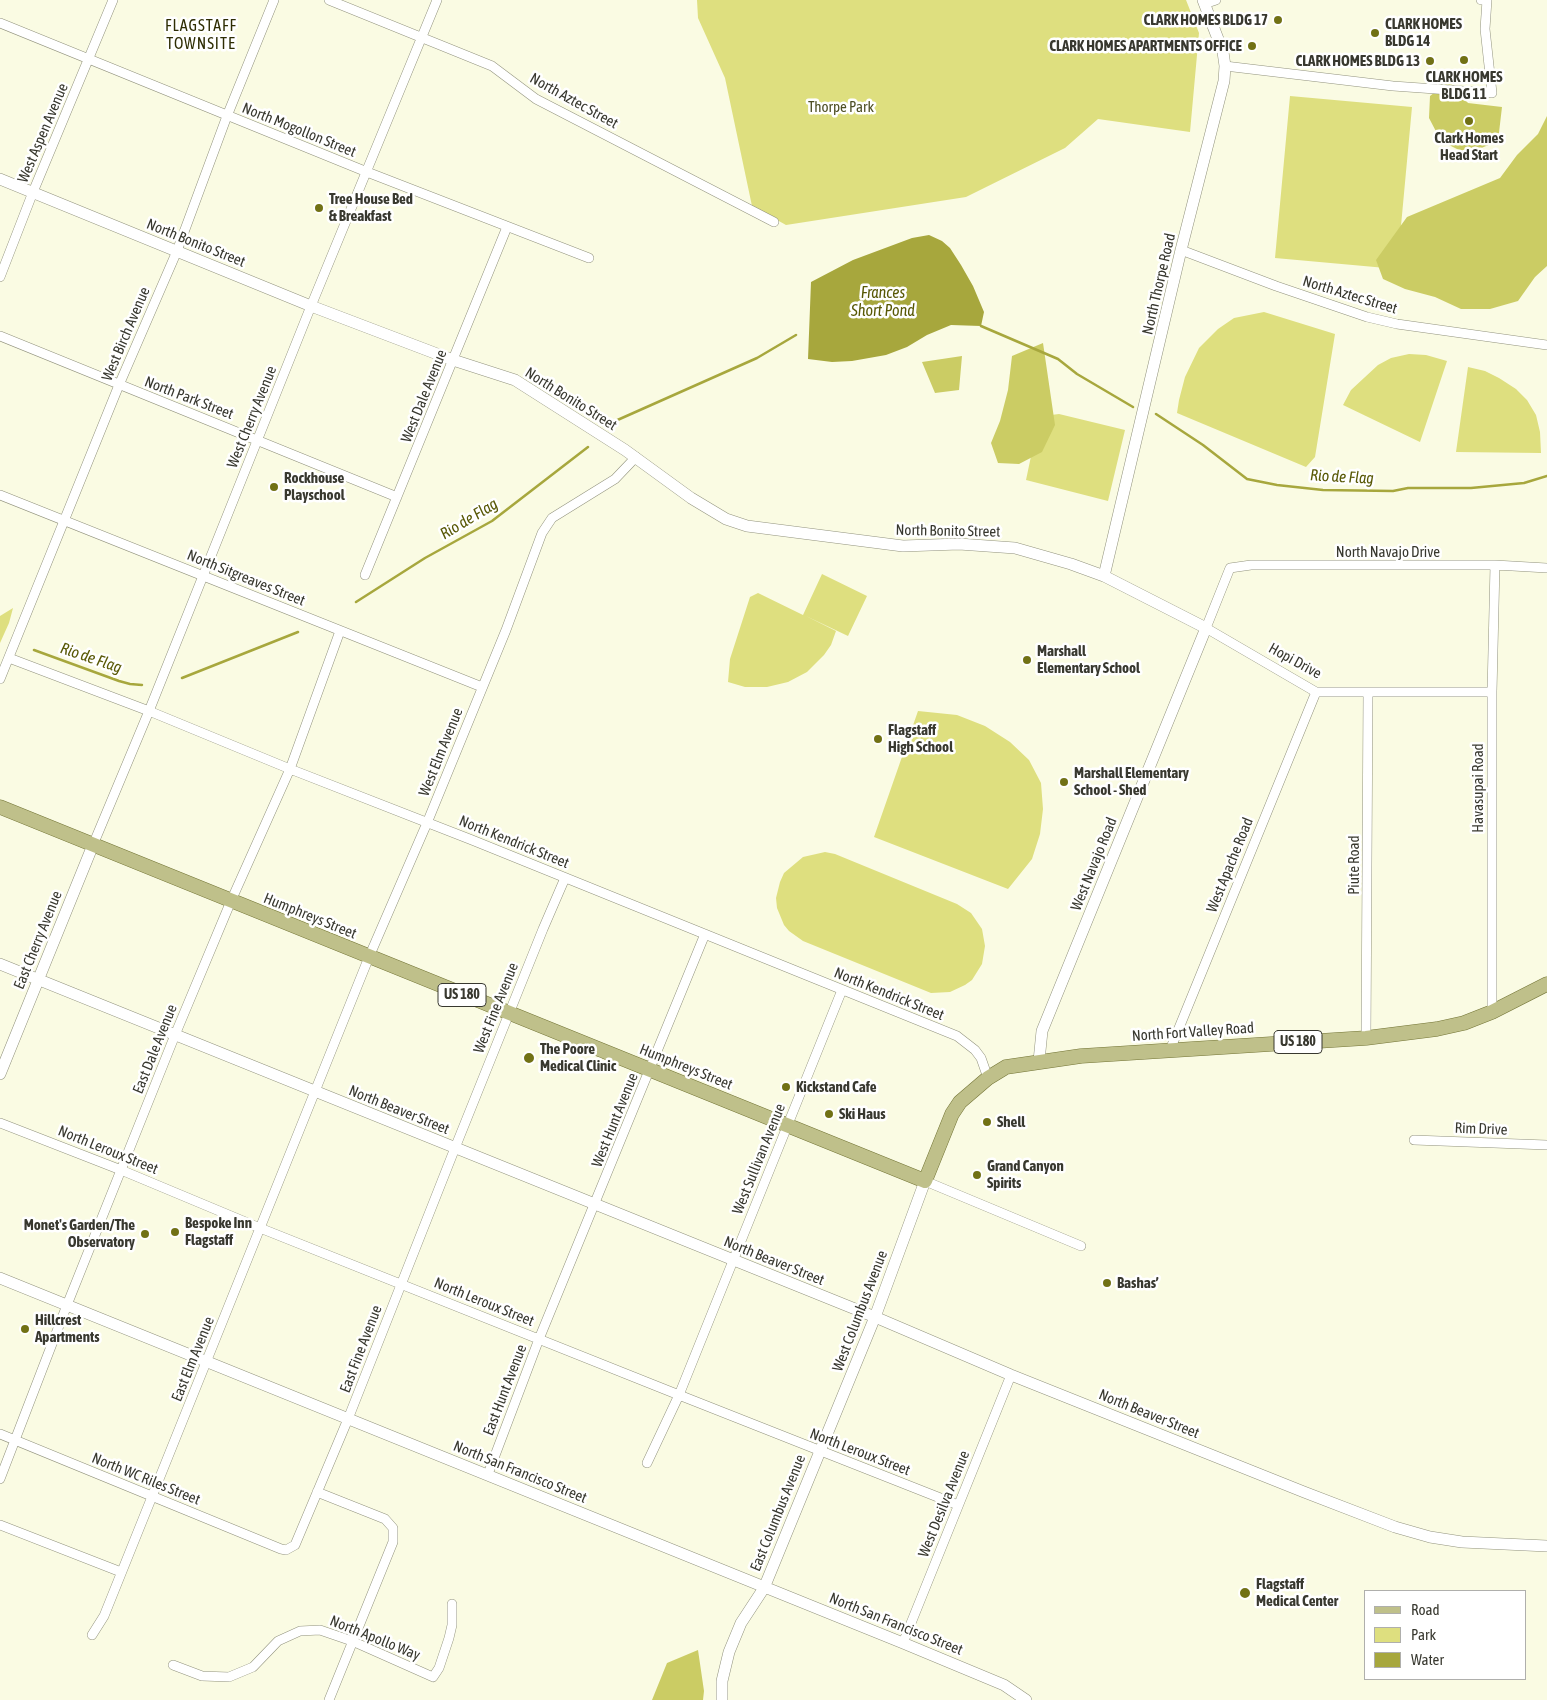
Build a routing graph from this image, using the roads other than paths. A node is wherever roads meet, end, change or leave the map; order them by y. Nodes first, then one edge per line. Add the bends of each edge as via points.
1 (113, 0) edge
2 (274, 0) edge
3 (329, 0) edge
4 (437, 0) edge
5 (1216, 0) edge
6 (1481, 0) edge
7 (1487, 0) edge
8 (1204, 2) edge
9 (0, 22) edge
10 (422, 38) junction
11 (89, 58) junction
12 (1225, 66) junction
13 (228, 116) junction
14 (367, 172) junction
15 (0, 179) edge
16 (33, 192) junction
17 (774, 222) dead end
18 (507, 227) junction
19 (1181, 250) junction
20 (177, 251) junction
21 (589, 258) dead end
22 (0, 277) edge
23 (311, 306) junction
24 (0, 336) edge
25 (1547, 345) edge
26 (453, 360) junction
27 (119, 385) junction
28 (258, 439) junction
29 (636, 458) junction
30 (0, 494) edge
31 (397, 497) junction
32 (63, 521) junction
33 (1495, 565) junction
34 (1230, 568) joint
35 (1547, 568) edge
36 (365, 575) dead end
37 (203, 576) junction
38 (1104, 576) junction
39 (1206, 628) junction
40 (340, 631) junction
41 (9, 658) junction
42 (0, 679) edge
43 (482, 687) junction
44 (1316, 692) junction
45 (1368, 692) junction
46 (1492, 692) junction
47 (149, 711) junction
48 (290, 769) junction
49 (0, 807) edge
50 (427, 823) junction
51 (93, 845) junction
52 (565, 878) junction
53 (231, 901) junction
54 (705, 934) junction
55 (369, 957) junction
56 (0, 964) edge
57 (38, 979) junction
58 (1547, 984) edge
59 (842, 990) junction
60 (1492, 1012) junction
61 (509, 1013) junction
62 (176, 1035) junction
63 (1366, 1038) junction
64 (1170, 1050) junction
65 (1039, 1061) junction
66 (650, 1070) junction
67 (0, 1074) edge
68 (988, 1078) junction
69 (316, 1092) junction
70 (0, 1123) edge
71 (787, 1124) junction
72 (1414, 1140) dead end
73 (1547, 1145) edge
74 (454, 1148) junction
75 (121, 1170) junction
76 (925, 1181) junction
77 (595, 1205) junction
78 (260, 1228) junction
79 (1081, 1246) dead end
80 (733, 1261) junction
81 (0, 1278) edge
82 (401, 1284) junction
83 (67, 1305) junction
84 (875, 1317) junction
85 (539, 1339) junction
86 (207, 1362) junction
87 (1011, 1375) junction
88 (680, 1395) junction
89 (348, 1420) junction
90 (0, 1434) edge
91 (16, 1440) junction
92 (820, 1450) junction
93 (647, 1463) dead end
94 (488, 1474) junction
95 (0, 1479) edge
96 (317, 1492) junction
97 (152, 1496) junction
98 (958, 1505) junction
99 (0, 1526) edge
100 (1547, 1546) edge
101 (281, 1549) joint
102 (121, 1572) junction
103 (764, 1588) junction
104 (452, 1604) dead end
105 (92, 1635) dead end
106 (352, 1641) junction
107 (903, 1642) junction
108 (174, 1665) dead end
109 (329, 1700) edge
110 (722, 1700) edge
111 (1026, 1700) edge

1 - 11 street, West Aspen Avenue
2 - 13 street, West Birch Avenue
3 - 10 street, North Aztec Street
4 - 10 street, West Cherry Avenue
5 - 8 street
6 - 7 street
7 - 12 street via 1485,29 1492,93 1393,86
8 - 12 street, North Thorpe Road
9 - 11 street, North Mogollon Street
10 - 14 street, West Cherry Avenue
10 - 17 street, North Aztec Street via 492,66 536,99
11 - 13 street, North Mogollon Street
11 - 16 street, West Aspen Avenue
12 - 19 street, North Thorpe Road via 1222,90
13 - 14 street, North Mogollon Street
13 - 20 street, West Birch Avenue
14 - 18 street, North Mogollon Street
14 - 23 street, West Cherry Avenue
15 - 16 street, North Bonito Street
16 - 20 street, North Bonito Street
16 - 22 street, West Aspen Avenue
18 - 21 street, North Mogollon Street
18 - 26 street, West Dale Avenue
19 - 25 street, North Aztec Street via 1367,317
19 - 38 street, North Thorpe Road
20 - 23 street, North Bonito Street
20 - 27 street, West Birch Avenue
23 - 26 street, North Bonito Street
23 - 28 street, West Cherry Avenue
24 - 27 street, North Park Street
26 - 29 street, North Bonito Street via 515,380
26 - 31 street, West Dale Avenue
27 - 28 street, North Park Street
27 - 32 street, West Birch Avenue
28 - 31 street, North Park Street
28 - 37 street, West Cherry Avenue
29 - 38 street, North Bonito Street via 691,498 726,519 746,526 903,546 959,544 1015,548
29 - 43 street, West Elm Avenue via 615,479 552,518 542,533
30 - 32 street, North Sitgreaves Street
31 - 36 street, West Dale Avenue
32 - 37 street, North Sitgreaves Street
32 - 41 street, West Birch Avenue
33 - 34 street, North Navajo Drive via 1252,565
33 - 35 street, North Navajo Drive
33 - 46 street, Havasupai Road
34 - 39 street, West Navajo Road
37 - 40 street, North Sitgreaves Street
37 - 47 street, West Cherry Avenue
38 - 39 street, Hopi Drive
39 - 44 street, Hopi Drive
39 - 65 street, West Navajo Road via 1042,1031
40 - 43 street, North Sitgreaves Street
40 - 48 street, East Dale Avenue
41 - 42 street, West Birch Avenue
41 - 47 street, North Kendrick Street
43 - 50 street, West Elm Avenue
44 - 45 street, Hopi Drive
44 - 64 street, West Apache Road
45 - 46 street, Hopi Drive
45 - 63 street, Piute Road
46 - 60 street, Havasupai Road
47 - 48 street, North Kendrick Street
47 - 51 street, West Cherry Avenue
48 - 50 street, North Kendrick Street
48 - 53 street, East Dale Avenue
49 - 51 main road, Humphreys Street / US 180
50 - 52 street, North Kendrick Street
50 - 55 street, West Elm Avenue
51 - 53 main road, Humphreys Street / US 180
51 - 57 street, East Cherry Avenue
52 - 54 street, North Kendrick Street
52 - 61 street, West Fine Avenue
53 - 55 main road, Humphreys Street / US 180
53 - 62 street, East Dale Avenue
54 - 59 street, North Kendrick Street
54 - 66 street, West Hunt Avenue
55 - 61 main road, Humphreys Street / US 180
55 - 69 street, West Elm Avenue
56 - 57 street, North Beaver Street
57 - 62 street, North Beaver Street
57 - 67 street, East Cherry Avenue
58 - 60 main road, North Fort Valley Road / US 180
59 - 68 street, North Kendrick Street via 957,1036 981,1058
59 - 71 street, West Sullivan Avenue
60 - 63 main road, North Fort Valley Road / US 180 via 1437,1029
61 - 66 main road, Humphreys Street / US 180
61 - 74 street, West Fine Avenue
62 - 69 street, North Beaver Street
62 - 75 street, East Dale Avenue
63 - 64 main road, North Fort Valley Road / US 180
64 - 65 main road, North Fort Valley Road / US 180
65 - 68 main road, North Fort Valley Road / US 180 via 1006,1067
66 - 71 main road, Humphreys Street / US 180
66 - 77 street, West Hunt Avenue
68 - 76 main road, North Fort Valley Road / US 180 via 960,1102 952,1114
69 - 74 street, North Beaver Street
69 - 78 street, East Elm Avenue
70 - 75 street, North Leroux Street
71 - 76 main road, Humphreys Street / US 180
71 - 80 street, West Sullivan Avenue
72 - 73 street, Rim Drive
74 - 77 street, North Beaver Street
74 - 82 street, East Fine Avenue
75 - 78 street, North Leroux Street
75 - 83 street, East Dale Avenue
76 - 79 street, Humphreys Street
76 - 84 street, West Columbus Avenue
77 - 80 street, North Beaver Street
77 - 85 street, East Hunt Avenue
78 - 82 street, North Leroux Street
78 - 86 street, East Elm Avenue
80 - 84 street, North Beaver Street
80 - 88 street, West Sullivan Avenue
81 - 83 street, North San Francisco Street
82 - 85 street, North Leroux Street
82 - 89 street, East Fine Avenue
83 - 86 street, North San Francisco Street
83 - 91 street, East Dale Avenue
84 - 87 street, North Beaver Street
84 - 92 street, West Columbus Avenue
85 - 88 street, North Leroux Street
85 - 94 street, East Hunt Avenue
86 - 89 street, North San Francisco Street
86 - 97 street, East Elm Avenue
87 - 98 street, West Desilva Avenue
87 - 100 street, North Beaver Street via 1395,1527 1462,1542
88 - 92 street, North Leroux Street
88 - 93 street, West Sullivan Avenue
89 - 94 street, North San Francisco Street
89 - 96 street, East Fine Avenue
90 - 91 street, North WC Riles Street
91 - 95 street, East Dale Avenue
91 - 97 street, North WC Riles Street
92 - 98 street, North Leroux Street
92 - 103 street, East Columbus Avenue
94 - 103 street, North San Francisco Street
96 - 101 street, East Fine Avenue via 295,1545
96 - 106 street via 385,1519 393,1528 393,1542
97 - 101 street, North WC Riles Street
97 - 102 street, East Elm Avenue
98 - 107 street, West Desilva Avenue
99 - 102 street
102 - 105 street, East Elm Avenue via 104,1616
103 - 107 street, North San Francisco Street
103 - 110 street, East Columbus Avenue via 741,1623 729,1652 722,1681
104 - 106 street, North Apollo Way via 449,1638 433,1677
106 - 108 street, North Apollo Way via 320,1630 300,1631 278,1641 253,1667 229,1677 202,1676
106 - 109 street
107 - 111 street, North San Francisco Street via 1004,1685

